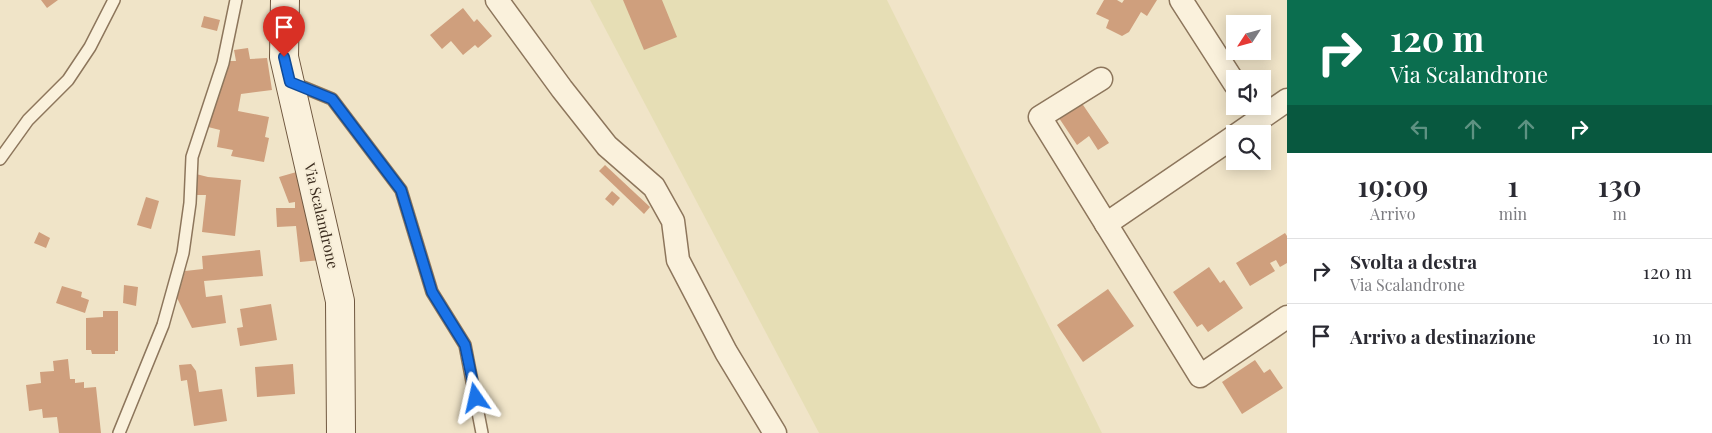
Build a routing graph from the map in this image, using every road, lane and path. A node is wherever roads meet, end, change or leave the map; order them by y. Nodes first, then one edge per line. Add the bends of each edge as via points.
1 (114, 0) edge
2 (236, 0) edge
3 (285, 0) edge
4 (497, 0) edge
5 (1181, 0) edge
6 (1226, 70) edge
7 (1101, 79) dead end
8 (290, 82) junction
9 (1287, 100) edge
10 (1271, 106) edge
11 (1252, 115) edge
12 (1244, 125) edge
13 (1226, 142) edge
14 (0, 159) edge
15 (1106, 224) junction
16 (1287, 317) edge
17 (119, 433) edge
18 (340, 433) edge
19 (482, 433) edge
20 (775, 433) edge

1 - 14 lane via 68,80 28,120
2 - 17 lane via 223,63 192,158 183,253 163,325
3 - 8 street, Via Scalandrone via 284,57
4 - 20 street via 607,146 654,187 673,220 678,260 726,352
5 - 6 street
7 - 15 street via 1040,117
8 - 18 street, Via Scalandrone via 340,301
8 - 19 lane via 332,99 401,190 432,292 465,345
9 - 10 street
11 - 12 street
13 - 15 street
15 - 16 street via 1200,376

